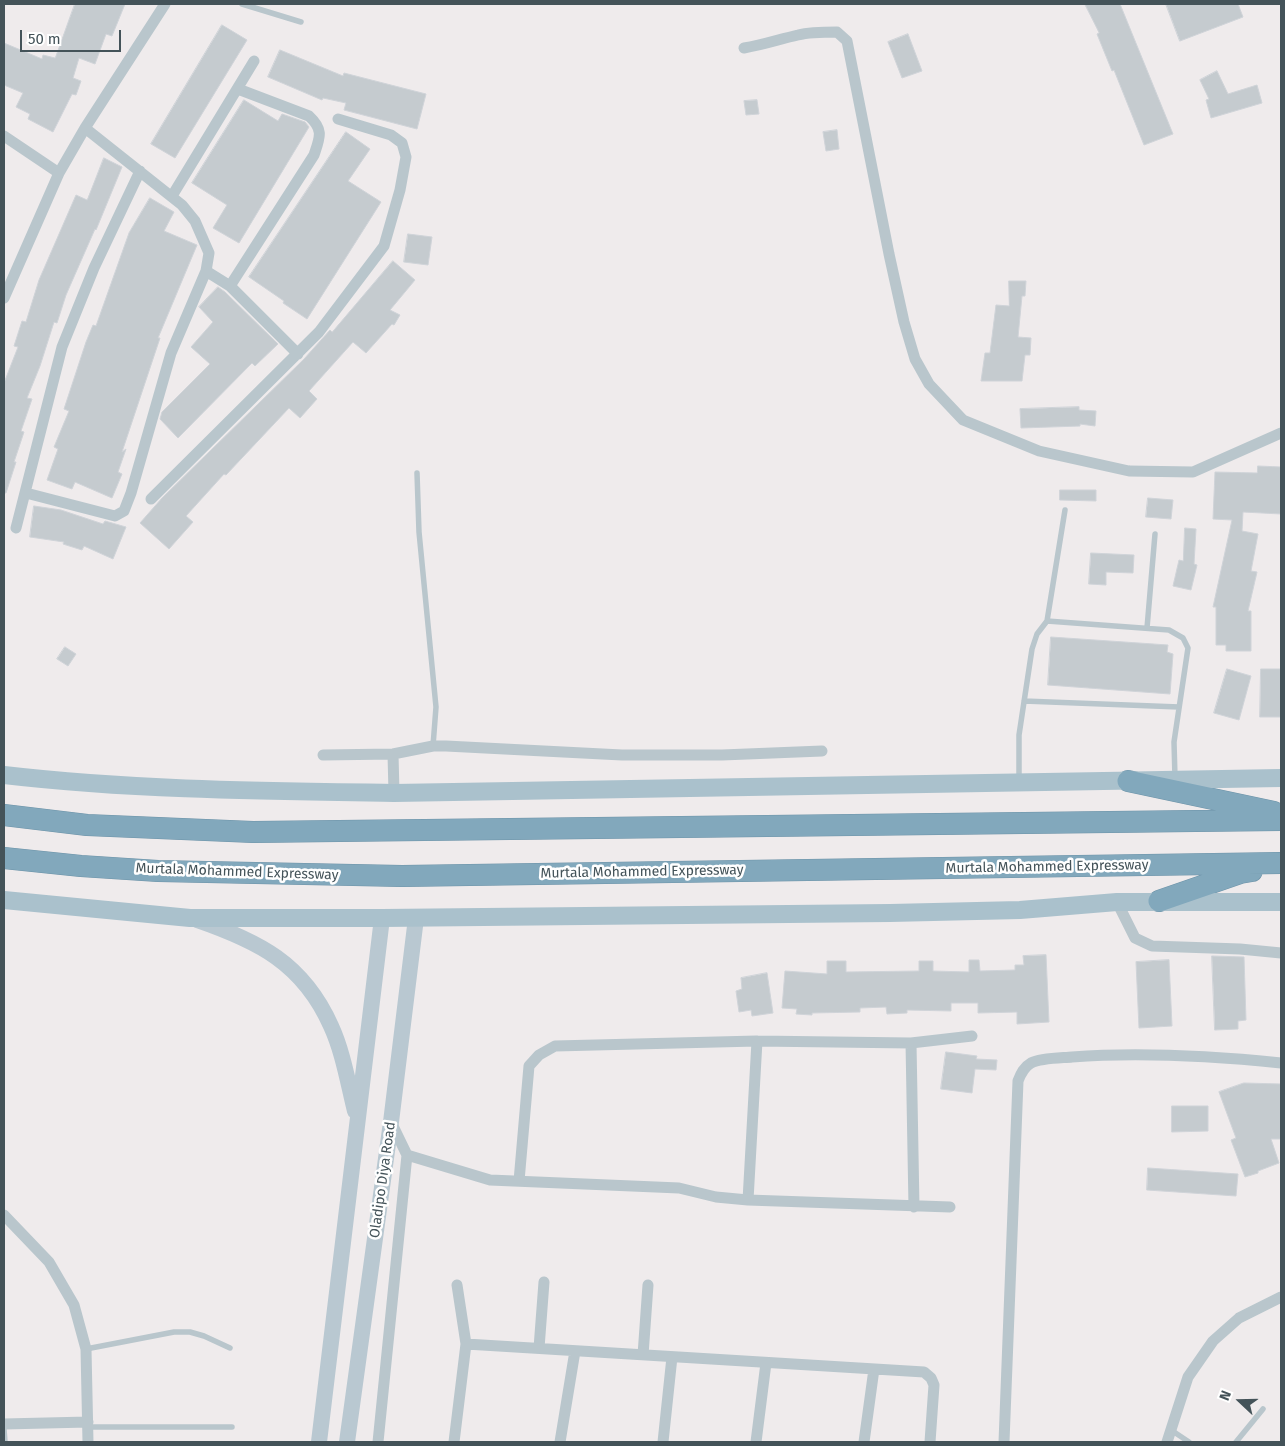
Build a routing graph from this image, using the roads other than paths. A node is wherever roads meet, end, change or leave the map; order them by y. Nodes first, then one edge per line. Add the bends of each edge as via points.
1 (165, 4) edge
2 (242, 4) edge
3 (302, 22) dead end
4 (744, 48) dead end
5 (254, 61) dead end
6 (238, 89) junction
7 (338, 119) dead end
8 (85, 128) junction
9 (4, 136) edge
10 (140, 171) junction
11 (59, 173) junction
12 (172, 196) junction
13 (206, 271) junction
14 (230, 286) junction
15 (4, 298) edge
16 (298, 354) junction
17 (1281, 433) edge
18 (417, 473) dead end
19 (26, 493) junction
20 (151, 499) dead end
21 (1065, 510) dead end
22 (16, 528) dead end
23 (1154, 534) dead end
24 (1047, 621) junction
25 (1147, 628) junction
26 (1024, 701) junction
27 (1179, 707) junction
28 (433, 746) junction
29 (822, 752) dead end
30 (393, 754) junction
31 (323, 755) dead end
32 (4, 775) edge
33 (1281, 778) edge
34 (1175, 780) junction
35 (1128, 781) junction
36 (1019, 784) junction
37 (394, 793) junction
38 (1281, 813) edge
39 (4, 816) edge
40 (1281, 820) edge
41 (4, 858) edge
42 (1281, 865) edge
43 (4, 900) edge
44 (1159, 901) junction
45 (1117, 902) junction
46 (1281, 902) edge
47 (190, 918) junction
48 (382, 918) junction
49 (416, 918) junction
50 (1281, 954) edge
51 (972, 1036) dead end
52 (757, 1041) junction
53 (911, 1043) junction
54 (1281, 1064) edge
55 (357, 1121) junction
56 (391, 1122) junction
57 (407, 1155) junction
58 (519, 1182) junction
59 (748, 1200) junction
60 (914, 1207) junction
61 (950, 1207) dead end
62 (4, 1215) edge
63 (544, 1282) dead end
64 (457, 1285) dead end
65 (648, 1285) dead end
66 (1281, 1296) edge
67 (466, 1344) junction
68 (230, 1348) dead end
69 (539, 1348) junction
70 (86, 1349) junction
71 (575, 1351) junction
72 (643, 1355) junction
73 (672, 1357) junction
74 (766, 1363) junction
75 (874, 1369) junction
76 (1264, 1408) dead end
77 (4, 1424) edge
78 (88, 1424) junction
79 (232, 1428) dead end
80 (4, 1429) edge
81 (1171, 1430) junction
82 (5, 1442) edge
83 (88, 1442) edge
84 (319, 1442) edge
85 (347, 1442) edge
86 (378, 1442) edge
87 (454, 1442) edge
88 (560, 1442) edge
89 (663, 1442) edge
90 (756, 1442) edge
91 (864, 1442) edge
92 (930, 1442) edge
93 (1004, 1442) edge
94 (1167, 1442) edge
95 (1189, 1442) edge
96 (1236, 1442) edge

1 - 8 street
2 - 3 lane
4 - 17 street via 798,34 822,32 837,32 847,41 889,254 915,359 929,384 963,420 1039,451 1129,471 1193,472
5 - 6 street
6 - 12 street
6 - 14 street via 309,116 318,124 320,137 314,155
7 - 16 street via 391,135 402,143 406,157 384,246 344,302
8 - 10 street
8 - 11 street
9 - 11 street
10 - 12 street
10 - 19 street via 94,268 62,347
11 - 15 street
12 - 13 street via 195,221 208,253
13 - 14 street
13 - 19 street via 171,352 124,511 115,516
14 - 16 street
16 - 20 street
18 - 28 lane via 436,707
19 - 22 street
21 - 24 lane
23 - 25 lane
24 - 25 lane
24 - 26 lane via 1032,648
25 - 27 lane via 1169,630 1184,638 1188,648
26 - 27 lane
26 - 36 lane via 1019,735
27 - 34 lane via 1174,742
28 - 29 street via 622,755
28 - 30 street
30 - 31 street
30 - 37 street
32 - 37 main road via 65,782 254,792
33 - 34 main road
34 - 35 main road
35 - 36 main road
35 - 38 highway
36 - 37 main road
39 - 40 highway via 88,824 253,832
41 - 42 highway, Murtala Mohammed Expressway via 158,871 392,876
42 - 44 highway via 1240,874
43 - 47 main road
44 - 45 main road
44 - 46 main road
45 - 49 main road via 1000,910
45 - 50 street via 1135,938 1152,946
47 - 48 main road
47 - 55 main road via 236,933 284,962 297,974 331,1026
48 - 49 main road
48 - 55 main road
49 - 56 main road, Oladipo Diya Road
51 - 53 street
52 - 53 street
52 - 58 street via 555,1046 539,1055 528,1066
52 - 59 street
53 - 60 street
54 - 93 street via 1229,1058 1101,1055 1032,1062 1022,1070 1018,1081
55 - 84 main road
56 - 57 street
56 - 85 main road, Oladipo Diya Road
57 - 58 street via 490,1180
57 - 86 street
58 - 59 street via 679,1188 716,1197
59 - 60 street
60 - 61 street
62 - 70 street via 49,1262 74,1305
63 - 69 street
64 - 67 street
65 - 72 street
66 - 81 street via 1239,1318 1213,1341 1188,1377
67 - 69 street
67 - 87 street
68 - 70 lane via 190,1332 174,1332
69 - 71 street
70 - 78 street
71 - 72 street
71 - 88 street
72 - 73 street
73 - 74 street
73 - 89 street
74 - 75 street
74 - 90 street
75 - 91 street
75 - 92 street via 924,1372 932,1378
76 - 96 lane
77 - 78 street
78 - 79 lane
78 - 83 street
80 - 82 lane
81 - 94 street
81 - 95 lane

